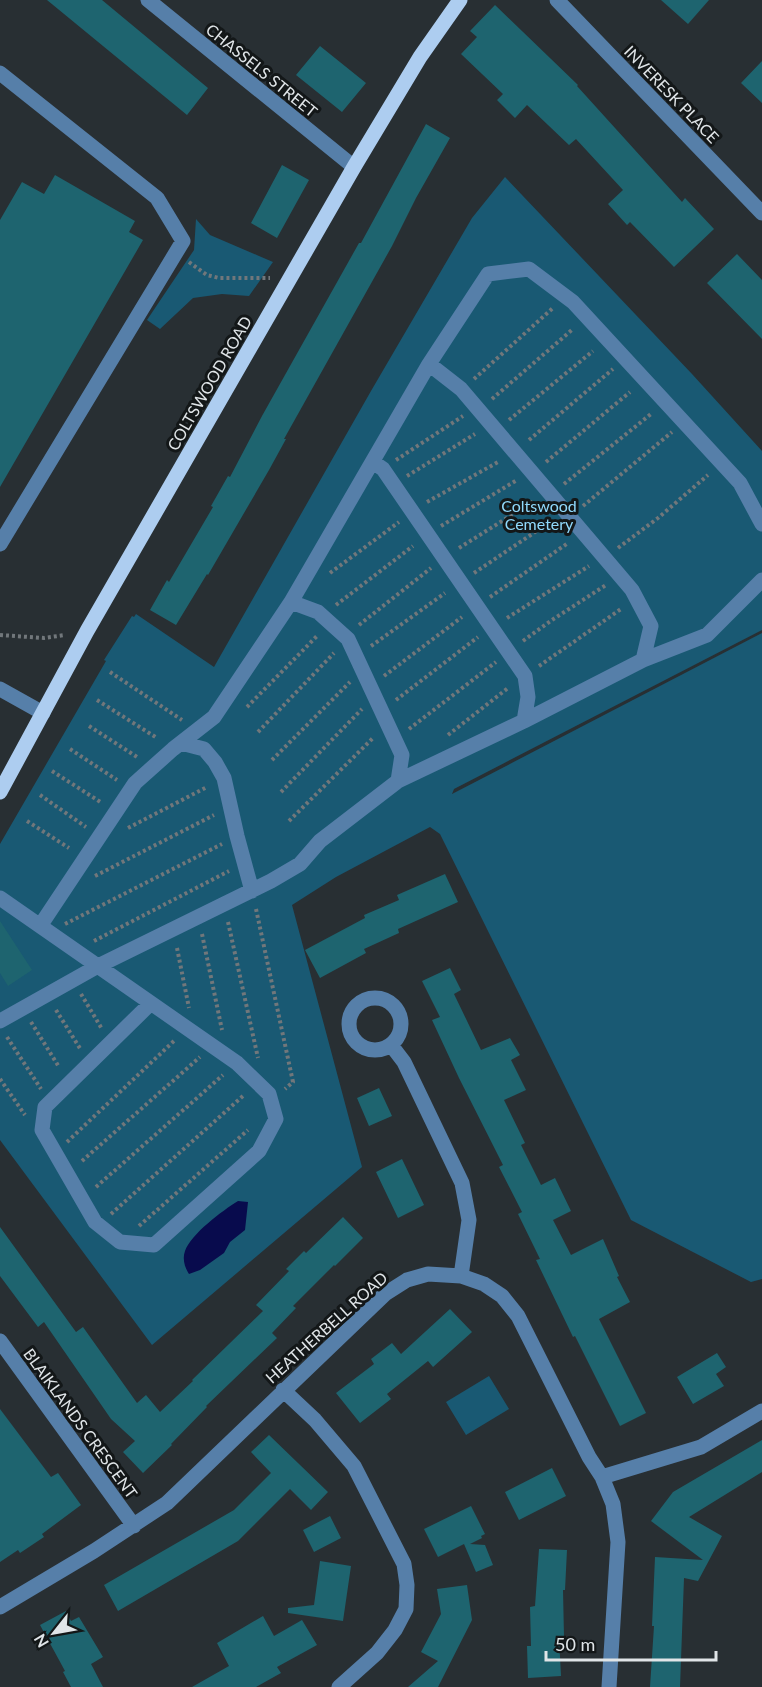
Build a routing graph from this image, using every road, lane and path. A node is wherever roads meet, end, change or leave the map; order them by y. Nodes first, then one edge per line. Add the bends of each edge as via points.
1 (148, 0) edge
2 (460, 0) edge
3 (557, 0) edge
4 (0, 73) edge
5 (354, 167) junction
6 (762, 213) edge
7 (176, 254) junction
8 (290, 279) junction
9 (565, 297) junction
10 (587, 317) junction
11 (625, 358) junction
12 (429, 364) junction
13 (645, 380) junction
14 (461, 388) junction
15 (477, 407) junction
16 (684, 422) junction
17 (515, 452) junction
18 (722, 464) junction
19 (378, 465) junction
20 (531, 471) junction
21 (566, 512) junction
22 (762, 524) edge
23 (428, 534) junction
24 (0, 544) edge
25 (604, 556) junction
26 (762, 580) edge
27 (461, 582) junction
28 (291, 602) junction
29 (330, 623) junction
30 (492, 627) junction
31 (87, 631) junction
32 (0, 635) edge
33 (643, 660) junction
34 (359, 663) junction
35 (110, 672) dead end
36 (0, 689) edge
37 (375, 697) junction
38 (97, 700) dead end
39 (247, 707) dead end
40 (43, 713) junction
41 (384, 718) junction
42 (524, 721) junction
43 (89, 726) dead end
44 (197, 730) junction
45 (177, 746) junction
46 (70, 749) dead end
47 (272, 760) dead end
48 (153, 767) junction
49 (52, 771) dead end
50 (224, 778) junction
51 (398, 781) junction
52 (131, 789) junction
53 (0, 792) edge
54 (280, 792) dead end
55 (40, 795) dead end
56 (230, 807) junction
57 (115, 812) junction
58 (27, 821) dead end
59 (289, 821) dead end
60 (100, 836) junction
61 (237, 836) junction
62 (85, 858) junction
63 (245, 863) junction
64 (74, 875) junction
65 (252, 891) junction
66 (0, 898) edge
67 (224, 904) junction
68 (199, 917) junction
69 (44, 929) junction
70 (173, 929) junction
71 (74, 950) junction
72 (98, 966) junction
73 (73, 980) junction
74 (46, 995) junction
75 (151, 1003) junction
76 (22, 1008) junction
77 (0, 1021) edge
78 (188, 1028) junction
79 (6, 1036) dead end
80 (111, 1042) junction
81 (391, 1045) dead end
82 (213, 1046) junction
83 (90, 1062) junction
84 (237, 1063) junction
85 (0, 1079) edge
86 (69, 1083) junction
87 (258, 1083) junction
88 (51, 1101) junction
89 (43, 1125) junction
90 (56, 1153) junction
91 (68, 1174) junction
92 (82, 1199) junction
93 (99, 1225) junction
94 (461, 1276) junction
95 (0, 1341) edge
96 (283, 1390) junction
97 (762, 1411) edge
98 (602, 1477) junction
99 (134, 1526) junction
100 (0, 1607) edge
101 (339, 1687) edge
102 (609, 1687) edge

1 - 5 street, CHASSELS STREET
2 - 5 main road, COLTSWOOD ROAD via 420,57
3 - 6 street, INVERESK PLACE
4 - 7 street via 157,198 183,241
5 - 8 main road, COLTSWOOD ROAD
7 - 8 path via 207,275 219,278
7 - 24 street
8 - 31 main road, COLTSWOOD ROAD
9 - 10 street
9 - 12 street via 529,269 488,274
9 - 14 path
10 - 11 street
10 - 15 path via 489,402
11 - 13 street
11 - 17 path
12 - 14 street
12 - 19 street
13 - 16 street
13 - 20 path
14 - 15 street
15 - 17 street
15 - 19 path
16 - 18 street
16 - 21 path via 579,509
17 - 20 street
18 - 22 street via 740,483
18 - 25 path
19 - 23 street
19 - 28 street
20 - 21 street
20 - 23 path
21 - 25 street
21 - 27 path
23 - 27 street
23 - 29 path via 333,608
25 - 30 path
25 - 33 street via 632,590 651,626
26 - 33 street via 707,635
27 - 30 street
27 - 34 path
28 - 29 street via 318,612
28 - 44 street via 214,717
29 - 34 street via 348,639
29 - 39 path
30 - 41 path
30 - 42 street via 525,676 528,698
31 - 32 path via 44,638
31 - 40 main road, COLTSWOOD ROAD
33 - 42 street
34 - 37 street
34 - 47 path
35 - 44 path
36 - 40 street
37 - 41 street
37 - 54 path
38 - 45 path
40 - 53 main road, COLTSWOOD ROAD
41 - 51 street via 402,755
41 - 59 path
42 - 51 street
43 - 48 path
44 - 45 street
45 - 48 street
45 - 50 street via 204,749
46 - 52 path
48 - 52 street
49 - 57 path
50 - 56 street
50 - 60 path via 123,830
51 - 65 street via 320,841 300,864
52 - 57 street
55 - 60 path
56 - 61 street
56 - 64 path via 85,882
57 - 60 street
58 - 62 path
60 - 62 street
61 - 63 street
61 - 69 path
62 - 64 street
63 - 65 street
63 - 71 path
64 - 69 street
65 - 67 street
66 - 69 street
67 - 68 street
67 - 87 path via 260,1063
68 - 70 street
68 - 82 path via 223,1035
69 - 71 street
70 - 72 street
70 - 78 path via 191,1016
71 - 72 street
72 - 73 street
72 - 75 street
73 - 74 street
73 - 80 path
74 - 76 street
74 - 83 path
75 - 78 street
75 - 80 street
76 - 77 street
76 - 86 path
78 - 82 street
78 - 90 path
79 - 88 path
80 - 83 street
81 - 94 street via 404,1062 462,1183 469,1221
82 - 84 street
82 - 91 path
83 - 86 street
84 - 87 street
84 - 92 path
85 - 89 path via 30,1122
86 - 88 street
87 - 93 path
87 - 93 street via 269,1094 276,1119 259,1150 154,1245 120,1242
88 - 89 street via 45,1107
89 - 90 street via 42,1130
90 - 91 street
91 - 92 street
92 - 93 street
94 - 96 street, HEATHERBELL ROAD via 428,1274 407,1280 386,1294
94 - 98 street, HEATHERBELL ROAD via 502,1296 518,1316
95 - 99 street, BLAIKLANDS CRESCENT
96 - 99 street, HEATHERBELL ROAD via 167,1503
96 - 101 street via 354,1466 404,1564 406,1609 395,1630 377,1653
97 - 98 street via 701,1447
98 - 102 street, HEATHERBELL ROAD via 613,1504 618,1542
99 - 100 street, HEATHERBELL ROAD

